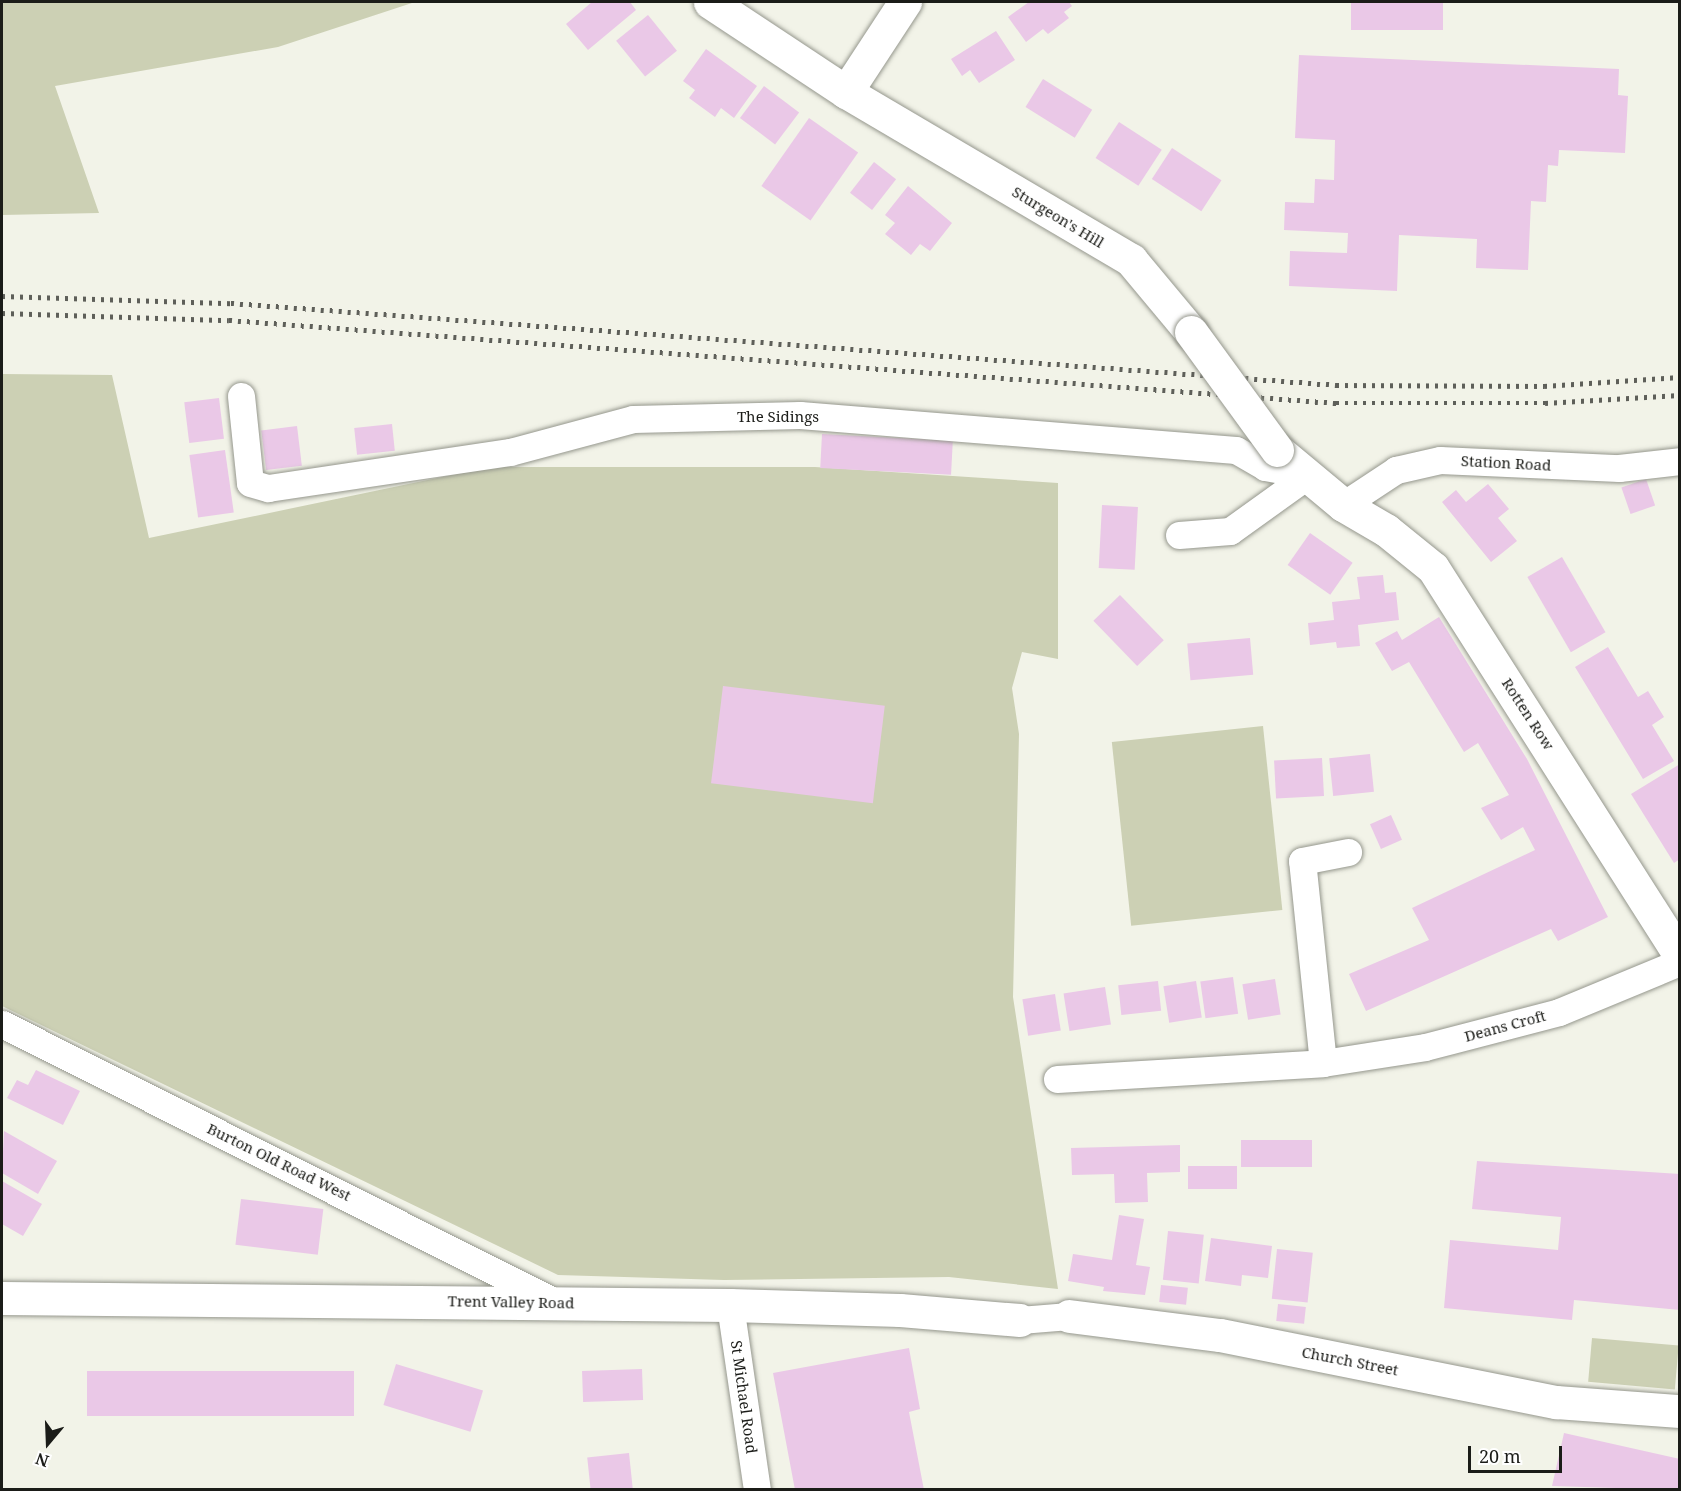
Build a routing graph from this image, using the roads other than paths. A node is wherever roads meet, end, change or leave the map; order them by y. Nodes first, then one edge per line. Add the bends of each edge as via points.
1 (710, 2) edge
2 (905, 2) edge
3 (846, 92) junction
4 (241, 396) dead end
5 (1680, 461) edge
6 (1308, 475) junction
7 (1343, 505) junction
8 (1179, 536) dead end
9 (1348, 852) dead end
10 (1680, 955) edge
11 (1680, 962) edge
12 (2, 1024) edge
13 (1323, 1063) junction
14 (1057, 1079) dead end
15 (2, 1298) edge
16 (555, 1302) junction
17 (730, 1305) junction
18 (1069, 1316) joint
19 (1020, 1320) joint
20 (1680, 1411) edge
21 (757, 1490) edge

1 - 3 street, Sturgeon's Hill
2 - 3 street
3 - 6 street, Sturgeon's Hill, bridge via 1131,260 1191,332 1277,450
4 - 6 street, The Sidings via 251,493 510,452 633,419 800,415 1236,450 1265,467
5 - 7 street, Station Road via 1619,468 1440,460 1396,470
6 - 7 street, Sturgeon's Hill
6 - 8 street via 1230,531
7 - 10 street, Rotten Row via 1386,530 1433,568
9 - 13 street via 1302,861
11 - 13 street, Deans Croft via 1559,1012 1425,1047
12 - 16 street, Burton Old Road West
13 - 14 street, Deans Croft
15 - 16 street, Trent Valley Road
16 - 17 street, Trent Valley Road
17 - 19 street, Trent Valley Road via 906,1310
17 - 21 street, St Michael Road
18 - 19 street, Church Street
18 - 20 street, Church Street via 1220,1335 1556,1402

